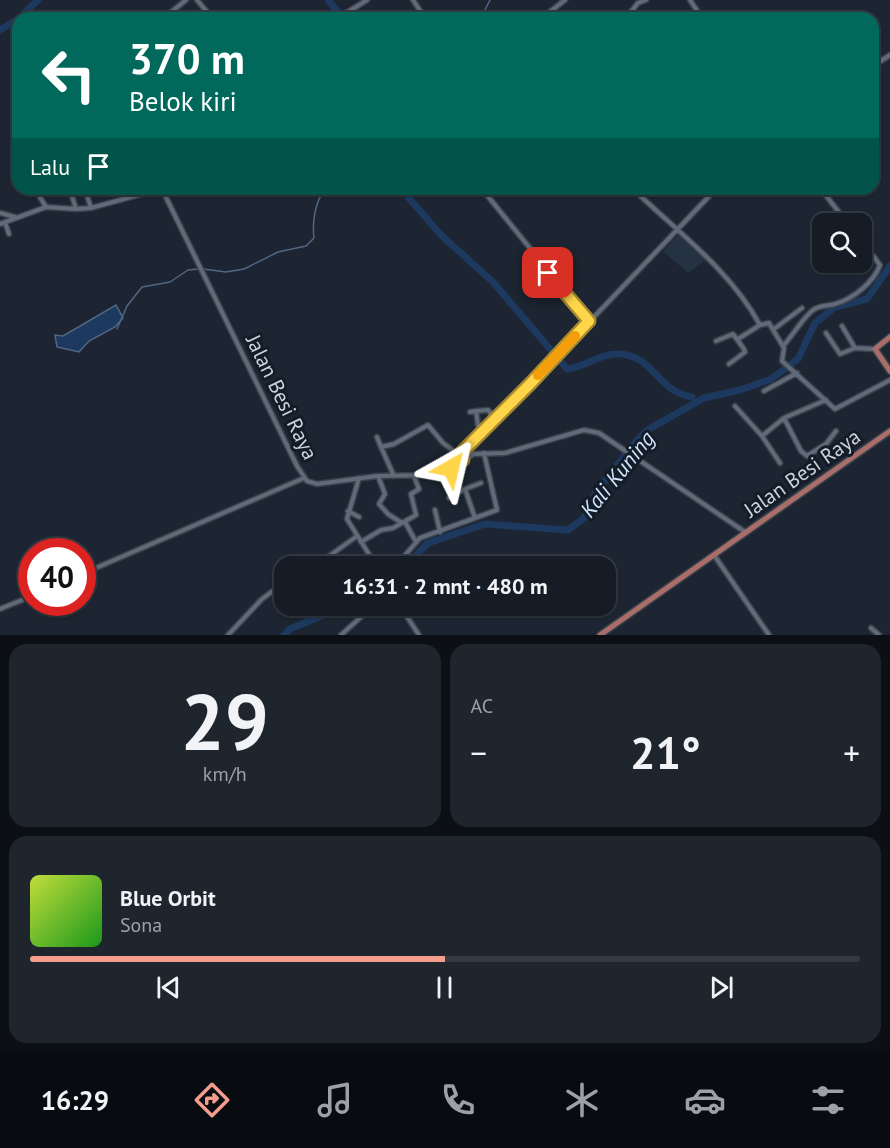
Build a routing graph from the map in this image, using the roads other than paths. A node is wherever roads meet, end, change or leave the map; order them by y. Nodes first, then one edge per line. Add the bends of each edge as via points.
1 (186, 0) edge
2 (197, 0) edge
3 (367, 0) edge
4 (565, 0) edge
5 (646, 0) edge
6 (637, 2) edge
7 (171, 12) edge
8 (207, 12) edge
9 (348, 12) edge
10 (550, 12) edge
11 (39, 195) edge
12 (87, 195) edge
13 (139, 195) edge
14 (164, 195) edge
15 (487, 195) edge
16 (639, 195) edge
17 (710, 195) edge
18 (826, 195) edge
19 (72, 196) dead end
20 (46, 207) junction
21 (91, 208) junction
22 (76, 209) junction
23 (0, 213) edge
24 (840, 213) edge
25 (15, 218) junction
26 (3, 223) edge
27 (676, 230) junction
28 (9, 234) dead end
29 (872, 254) edge
30 (802, 308) dead end
31 (589, 321) junction
32 (760, 325) junction
33 (842, 326) dead end
34 (774, 329) junction
35 (826, 333) dead end
36 (890, 337) edge
37 (738, 339) junction
38 (716, 341) dead end
39 (783, 346) junction
40 (855, 348) junction
41 (875, 349) junction
42 (729, 364) dead end
43 (890, 371) edge
44 (795, 372) junction
45 (890, 380) edge
46 (764, 391) dead end
47 (826, 400) junction
48 (735, 406) dead end
49 (476, 411) junction
50 (470, 412) dead end
51 (784, 418) junction
52 (495, 419) junction
53 (485, 429) junction
54 (836, 431) dead end
55 (890, 431) edge
56 (762, 436) junction
57 (377, 437) dead end
58 (381, 447) junction
59 (483, 453) junction
60 (459, 455) junction
61 (463, 460) junction
62 (780, 463) dead end
63 (377, 476) junction
64 (394, 476) junction
65 (414, 476) junction
66 (304, 478) junction
67 (359, 478) junction
68 (482, 483) dead end
69 (465, 489) junction
70 (449, 498) dead end
71 (435, 510) dead end
72 (348, 511) junction
73 (359, 517) dead end
74 (475, 518) junction
75 (404, 523) junction
76 (440, 532) junction
77 (746, 533) junction
78 (357, 536) junction
79 (361, 542) junction
80 (416, 542) junction
81 (714, 555) junction
82 (329, 556) edge
83 (370, 556) edge
84 (404, 556) edge
85 (96, 568) edge
86 (274, 590) edge
87 (18, 602) edge
88 (0, 609) edge
89 (362, 616) edge
90 (407, 616) edge
91 (871, 628) dead end
92 (228, 635) edge
93 (341, 635) edge
94 (419, 635) edge
95 (600, 635) edge
96 (769, 635) edge
97 (879, 635) edge

1 - 7 street
2 - 8 street
3 - 9 street
4 - 10 street
5 - 6 street
11 - 20 street
12 - 21 street
13 - 21 street
14 - 66 street, Jalan Besi Raya
15 - 31 street
16 - 27 street
17 - 27 street
18 - 24 street
19 - 22 street
20 - 22 street
20 - 25 street
21 - 22 street
23 - 25 street
25 - 26 street
26 - 28 street
27 - 31 street
27 - 32 street via 738,290
29 - 39 street via 879,264 878,270 865,286 853,296 816,308
30 - 34 street
31 - 52 street
32 - 34 street via 768,323
32 - 37 street
33 - 40 street
34 - 39 street
35 - 40 street via 840,354
36 - 41 main road
37 - 38 street via 731,333
37 - 42 street via 745,352
39 - 44 street via 782,361
40 - 41 street
41 - 43 main road
44 - 46 street
44 - 47 street
45 - 47 street via 836,409
47 - 51 street
48 - 56 street
49 - 50 street
49 - 52 street via 488,410
49 - 53 street via 478,425
51 - 54 street via 807,456 826,444
51 - 56 street
52 - 53 street
53 - 60 street
55 - 77 main road, Jalan Besi Raya
56 - 62 street
57 - 58 street
58 - 60 street via 394,444 428,424
58 - 64 street
59 - 61 street, Jalan Besi Raya
59 - 74 street via 498,508
59 - 77 street, Jalan Besi Raya via 505,453 584,430 599,433
60 - 61 street
61 - 65 street, Jalan Besi Raya via 437,473
63 - 64 street, Jalan Besi Raya
63 - 67 street, Jalan Besi Raya
63 - 75 street via 385,494 379,504
64 - 65 street, Jalan Besi Raya
65 - 75 street via 419,489 411,494 417,514
66 - 67 street, Jalan Besi Raya via 317,484
66 - 85 street
67 - 72 street
68 - 69 street
69 - 70 street
69 - 74 street
71 - 76 street
72 - 73 street
72 - 78 street via 347,519
74 - 76 street
75 - 79 street
75 - 80 street
76 - 80 street
77 - 81 main road
78 - 79 street
78 - 82 street
79 - 83 street
80 - 84 street
81 - 95 main road
81 - 96 street
86 - 92 street
87 - 88 street
89 - 93 street
90 - 94 street
91 - 97 street

